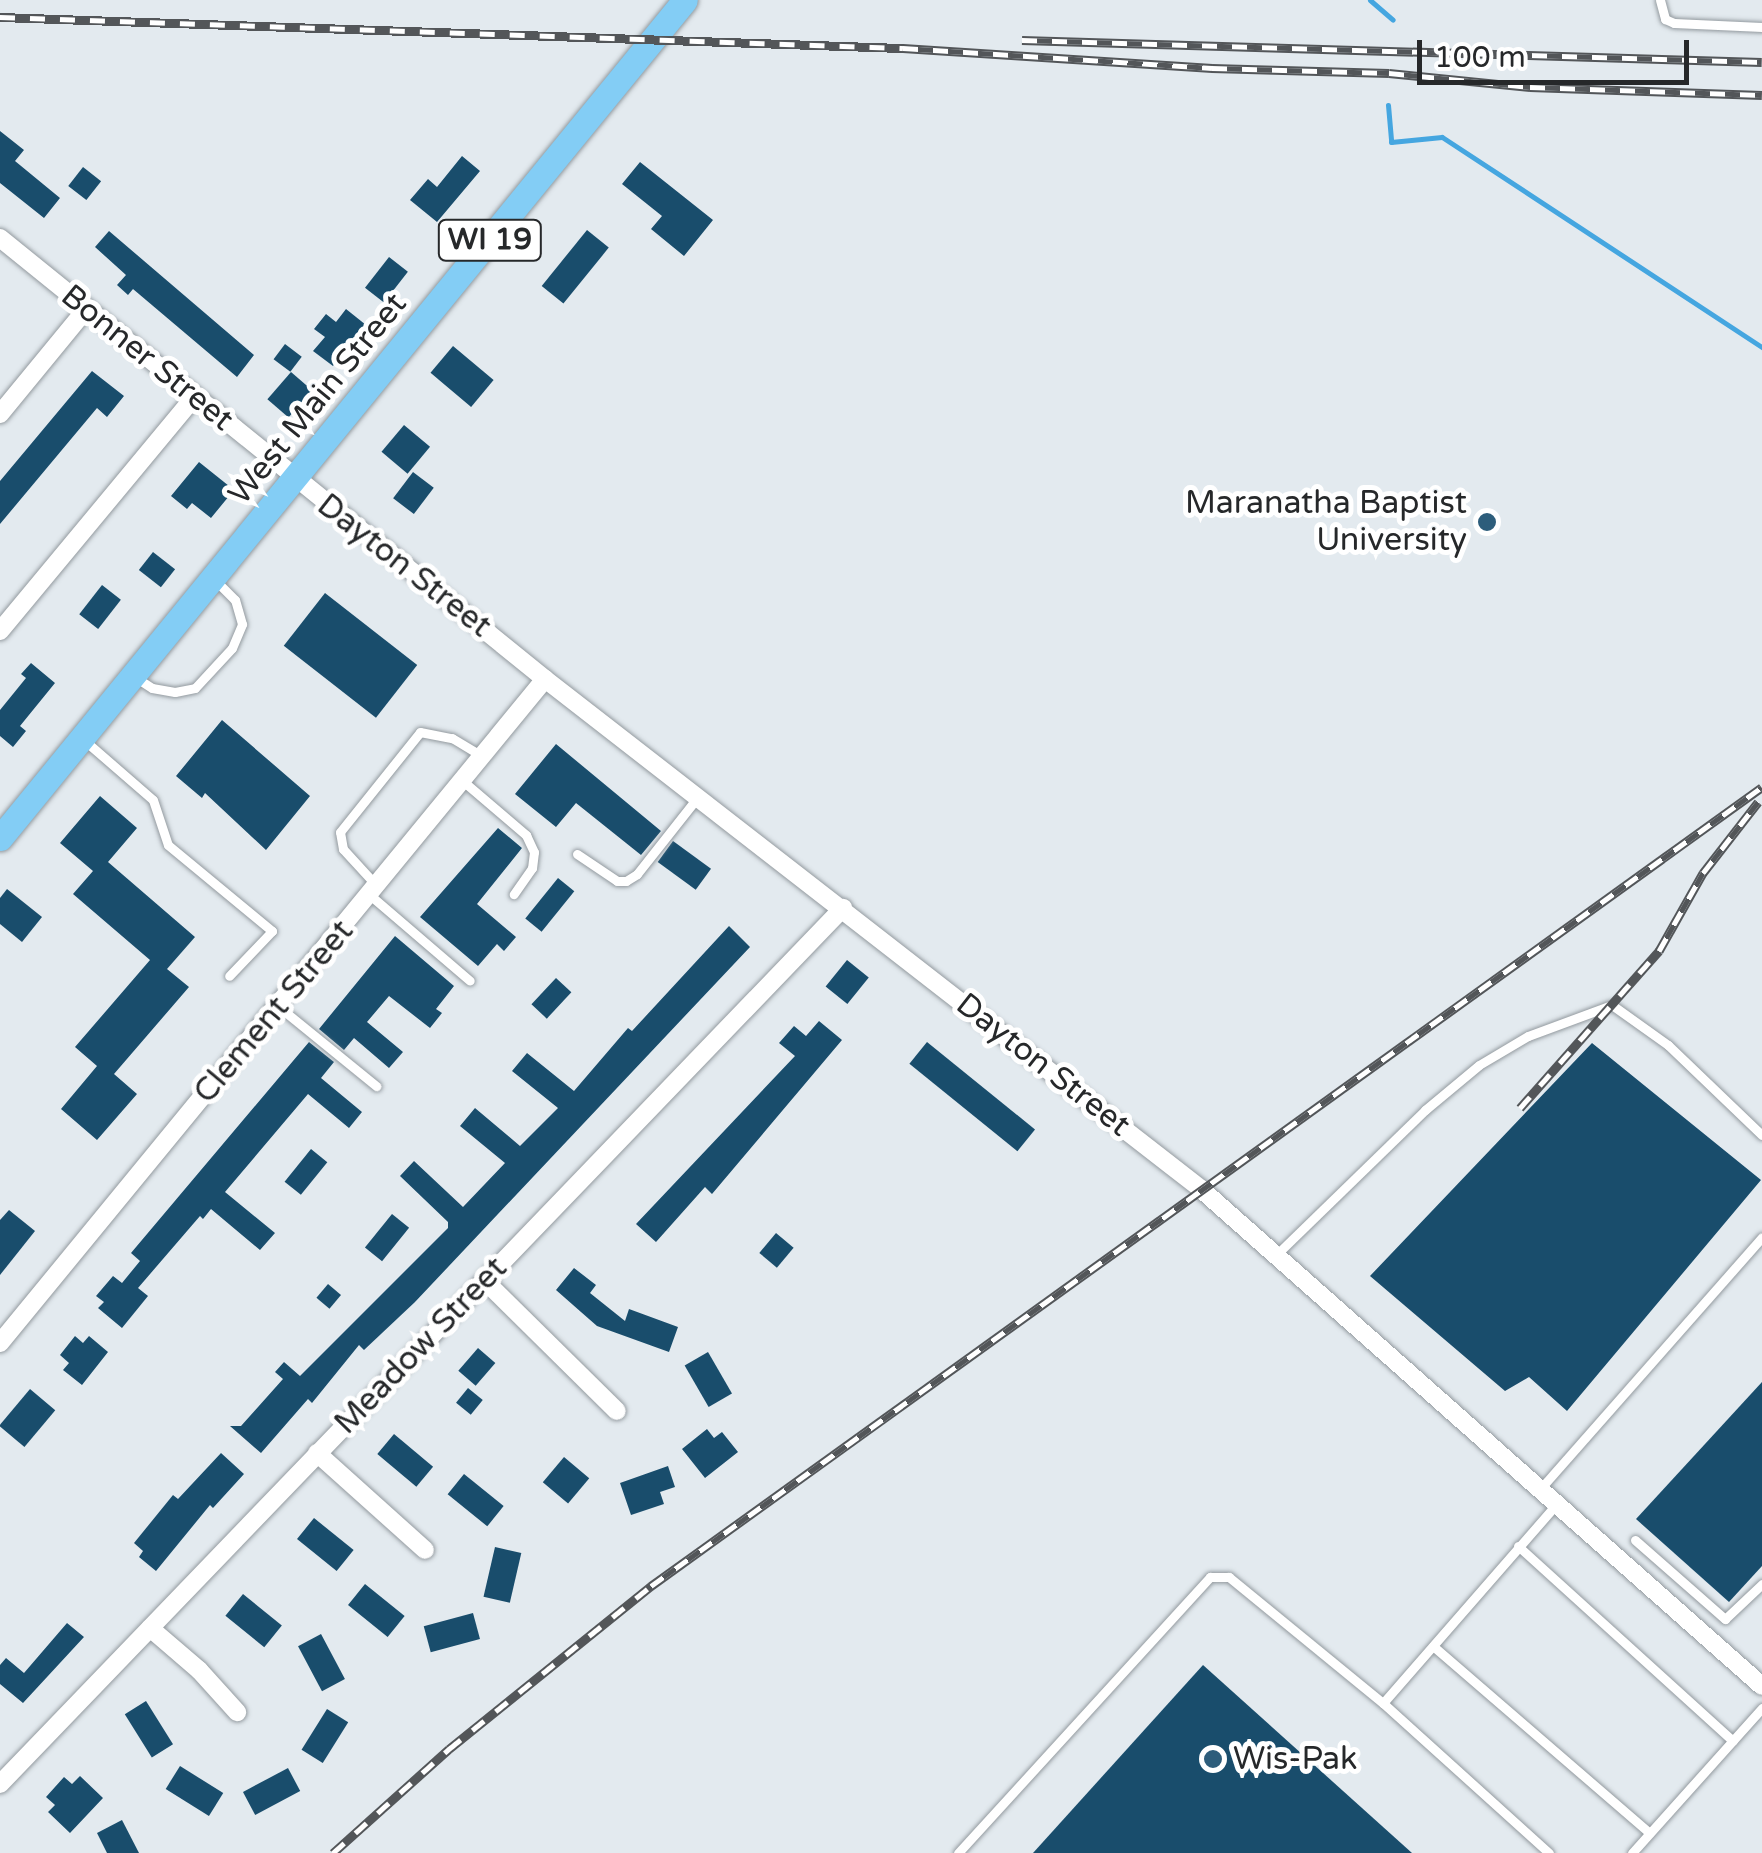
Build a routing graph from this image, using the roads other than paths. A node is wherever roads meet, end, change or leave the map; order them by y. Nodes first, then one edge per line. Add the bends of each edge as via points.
1 (686, 0) edge
2 (1660, 0) edge
3 (1762, 27) edge
4 (0, 238) edge
5 (87, 308) junction
6 (195, 396) junction
7 (0, 414) edge
8 (294, 479) junction
9 (213, 578) junction
10 (0, 631) edge
11 (133, 675) junction
12 (545, 678) junction
13 (82, 738) junction
14 (484, 758) junction
15 (464, 782) junction
16 (698, 796) junction
17 (0, 838) edge
18 (577, 854) dead end
19 (374, 892) junction
20 (514, 894) dead end
21 (843, 908) junction
22 (229, 976) dead end
23 (470, 981) dead end
24 (278, 1006) junction
25 (376, 1086) dead end
26 (1762, 1135) edge
27 (1762, 1237) edge
28 (1276, 1255) junction
29 (485, 1281) junction
30 (7, 1321) edge
31 (0, 1343) edge
32 (617, 1411) dead end
33 (317, 1454) junction
34 (1541, 1488) junction
35 (1558, 1502) junction
36 (1635, 1540) dead end
37 (1518, 1546) junction
38 (425, 1550) dead end
39 (1762, 1584) edge
40 (150, 1628) junction
41 (1434, 1646) junction
42 (1761, 1682) edge
43 (1383, 1704) junction
44 (1762, 1708) edge
45 (237, 1712) dead end
46 (1733, 1741) junction
47 (4, 1771) edge
48 (1650, 1833) junction
49 (958, 1853) edge
50 (1548, 1853) edge
51 (1632, 1853) edge

1 - 8 main road, West Main Street / WI 19
2 - 3 lane via 1674,23
4 - 5 street, Bonner Street
5 - 6 street, Bonner Street
5 - 7 street
6 - 8 street, Bonner Street
6 - 10 street
8 - 9 main road, West Main Street / WI 19
8 - 12 street, Dayton Street
9 - 11 main road, West Main Street / WI 19
9 - 11 lane via 235,600 242,624 213,672 195,688 175,692
11 - 13 main road, West Main Street / WI 19
12 - 14 street, Clement Street
12 - 16 street, Dayton Street
13 - 17 main road, West Main Street / WI 19
13 - 22 lane via 153,800 168,844 272,931
14 - 15 street, Clement Street
14 - 19 lane via 452,738 420,732 340,832 343,848
15 - 19 street, Clement Street
15 - 20 lane via 526,835 534,852 532,868
16 - 18 lane via 626,881
16 - 21 street, Dayton Street
19 - 23 lane
19 - 24 street, Clement Street
21 - 28 street, Dayton Street
21 - 29 street, Meadow Street
24 - 25 lane
24 - 30 street, Clement Street
26 - 28 lane via 1668,1045 1612,1005 1528,1036 1479,1065
27 - 34 lane
28 - 34 street, Dayton Street
29 - 32 street
29 - 33 street, Meadow Street
30 - 31 street, Clement Street
33 - 38 street
33 - 40 street, Meadow Street
34 - 35 street, Dayton Street
35 - 37 lane
35 - 42 street, Dayton Street
36 - 39 lane via 1725,1619
37 - 41 lane
37 - 46 lane
40 - 45 street
40 - 47 street, Meadow Street
41 - 43 lane
41 - 48 lane
43 - 49 lane via 1229,1577 1210,1576
43 - 50 lane
44 - 46 lane
46 - 48 lane
48 - 51 lane

